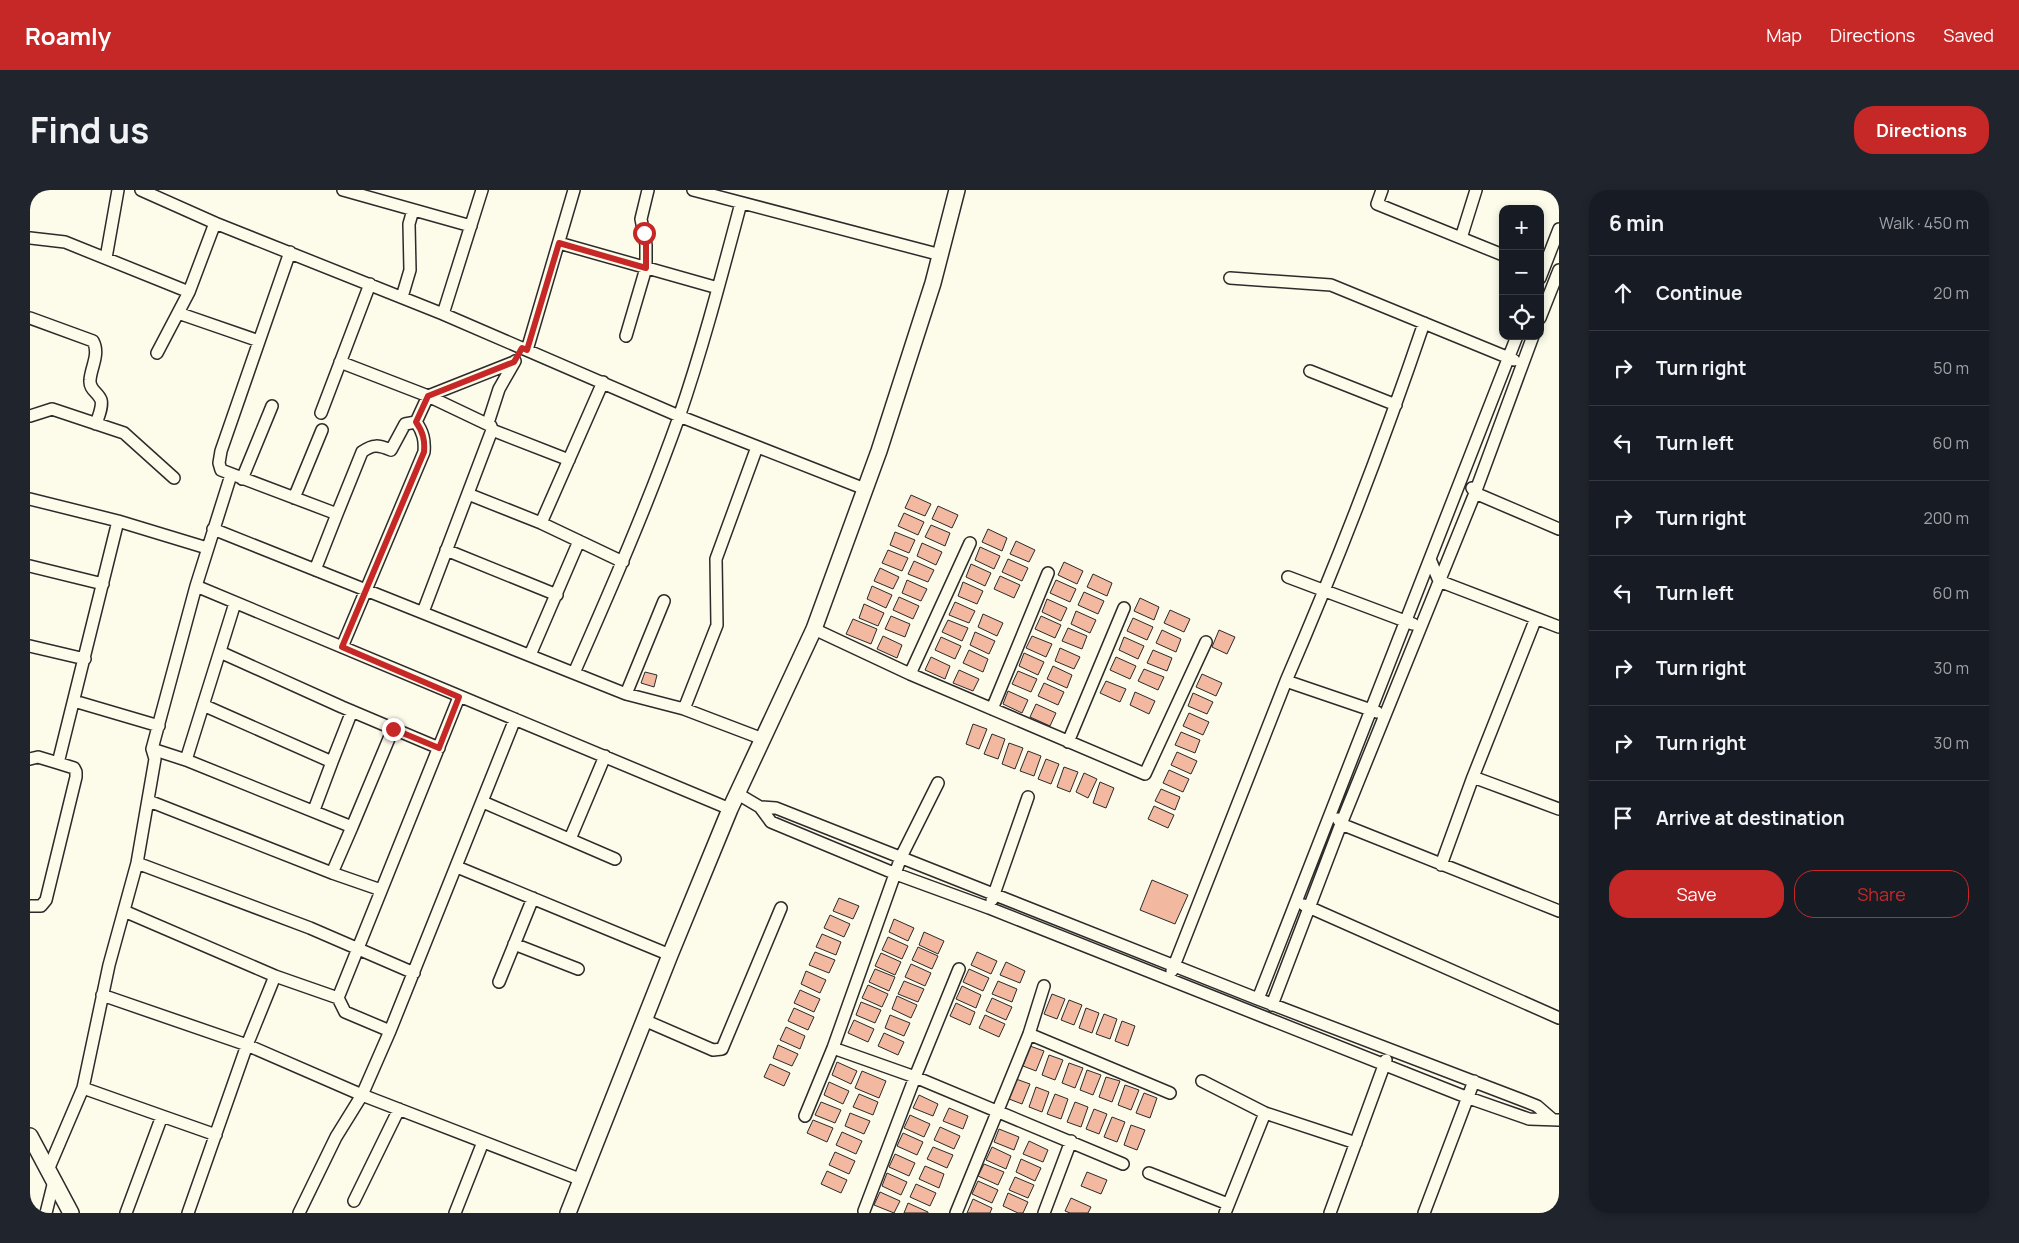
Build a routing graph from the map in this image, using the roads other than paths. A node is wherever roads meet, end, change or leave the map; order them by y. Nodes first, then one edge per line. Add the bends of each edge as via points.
1 (118, 190) edge
2 (143, 190) edge
3 (343, 190) edge
4 (482, 190) edge
5 (574, 190) edge
6 (648, 190) edge
7 (693, 190) edge
8 (957, 190) edge
9 (1382, 190) edge
10 (1476, 190) edge
11 (742, 203) junction
12 (413, 210) junction
13 (215, 223) junction
14 (471, 226) junction
15 (1559, 229) edge
16 (30, 238) edge
17 (1461, 238) junction
18 (559, 243) junction
19 (290, 252) junction
20 (1499, 253) edge
21 (940, 255) junction
22 (106, 258) junction
23 (1544, 266) edge
24 (646, 268) junction
25 (1544, 273) edge
26 (1558, 273) edge
27 (1230, 278) dead end
28 (370, 284) junction
29 (718, 288) junction
30 (189, 292) junction
31 (402, 297) junction
32 (1544, 308) edge
33 (178, 312) junction
34 (443, 314) junction
35 (30, 318) edge
36 (1424, 323) junction
37 (626, 336) dead end
38 (1516, 340) edge
39 (1531, 340) edge
40 (259, 341) junction
41 (525, 349) junction
42 (157, 353) dead end
43 (1509, 358) junction
44 (340, 362) junction
45 (514, 362) junction
46 (1522, 364) junction
47 (1310, 371) dead end
48 (603, 382) junction
49 (428, 396) junction
50 (1396, 405) junction
51 (272, 406) dead end
52 (321, 413) dead end
53 (30, 416) edge
54 (679, 416) junction
55 (416, 422) junction
56 (96, 424) junction
57 (490, 427) junction
58 (322, 430) dead end
59 (757, 447) junction
60 (569, 460) junction
61 (1463, 474) junction
62 (231, 475) junction
63 (174, 478) dead end
64 (242, 479) junction
65 (865, 488) junction
66 (1475, 493) junction
67 (468, 494) junction
68 (294, 498) junction
69 (30, 499) edge
70 (337, 514) junction
71 (118, 522) junction
72 (541, 522) junction
73 (213, 529) junction
74 (1559, 529) edge
75 (579, 541) junction
76 (970, 543) dead end
77 (207, 548) junction
78 (446, 550) junction
79 (1430, 559) junction
80 (623, 562) junction
81 (30, 566) edge
82 (316, 570) junction
83 (1048, 573) dead end
84 (1288, 578) dead end
85 (1440, 581) junction
86 (103, 584) junction
87 (196, 586) junction
88 (367, 590) junction
89 (1325, 591) junction
90 (557, 595) junction
91 (664, 601) dead end
92 (235, 602) junction
93 (1124, 608) dead end
94 (423, 612) junction
95 (1536, 618) junction
96 (1406, 621) junction
97 (1420, 626) junction
98 (1559, 628) edge
99 (814, 629) junction
100 (1206, 642) dead end
101 (30, 646) edge
102 (342, 647) junction
103 (220, 652) junction
104 (530, 655) junction
105 (86, 659) junction
106 (574, 673) junction
107 (910, 674) junction
108 (1286, 680) junction
109 (626, 694) junction
110 (459, 697) junction
111 (74, 701) junction
112 (202, 705) junction
113 (684, 709) junction
114 (992, 709) junction
115 (1371, 710) junction
116 (352, 711) junction
117 (1386, 715) junction
118 (515, 719) junction
119 (159, 726) junction
120 (393, 729) junction
121 (763, 739) junction
122 (1068, 742) junction
123 (439, 748) junction
124 (152, 749) junction
125 (605, 756) junction
126 (30, 759) edge
127 (186, 760) junction
128 (332, 762) junction
129 (58, 763) junction
130 (1472, 778) junction
131 (938, 783) dead end
132 (738, 794) junction
133 (1028, 797) dead end
134 (149, 800) junction
135 (483, 802) junction
136 (760, 807) junction
137 (730, 809) junction
138 (1332, 809) junction
139 (1559, 809) edge
140 (314, 810) junction
141 (1341, 824) junction
142 (352, 827) junction
143 (570, 839) junction
144 (901, 857) junction
145 (615, 859) dead end
146 (137, 863) junction
147 (1441, 865) junction
148 (458, 867) junction
149 (332, 873) junction
150 (896, 874) junction
151 (381, 890) junction
152 (995, 894) junction
153 (533, 898) junction
154 (1296, 902) junction
155 (30, 906) edge
156 (781, 908) dead end
157 (989, 908) junction
158 (1310, 908) junction
159 (124, 911) junction
160 (1559, 911) edge
161 (514, 944) junction
162 (358, 948) junction
163 (670, 955) junction
164 (1174, 966) junction
165 (578, 968) dead end
166 (959, 969) dead end
167 (414, 973) junction
168 (275, 976) junction
169 (1168, 980) junction
170 (499, 982) dead end
171 (1044, 986) dead end
172 (102, 995) junction
173 (338, 998) junction
174 (1265, 1002) junction
175 (1261, 1016) junction
176 (1559, 1018) edge
177 (644, 1020) junction
178 (390, 1031) junction
179 (1029, 1034) junction
180 (247, 1045) junction
181 (833, 1048) junction
182 (1389, 1049) junction
183 (1385, 1066) junction
184 (915, 1077) junction
185 (1202, 1081) dead end
186 (1474, 1081) junction
187 (83, 1088) junction
188 (1170, 1093) dead end
189 (362, 1095) junction
190 (1466, 1097) junction
191 (399, 1109) junction
192 (997, 1111) junction
193 (1266, 1113) junction
194 (162, 1116) junction
195 (805, 1116) dead end
196 (1556, 1119) edge
197 (216, 1135) junction
198 (30, 1136) edge
199 (1071, 1141) junction
200 (483, 1142) junction
201 (1356, 1143) junction
202 (1123, 1164) dead end
203 (1149, 1173) dead end
204 (51, 1176) junction
205 (582, 1180) junction
206 (354, 1201) dead end
207 (1226, 1208) edge
208 (864, 1211) dead end
209 (46, 1213) edge
210 (71, 1213) edge
211 (126, 1213) edge
212 (188, 1213) edge
213 (299, 1213) edge
214 (454, 1213) edge
215 (568, 1213) edge
216 (956, 1213) edge
217 (1044, 1213) edge
218 (1330, 1213) edge
219 (1424, 1213) edge

1 - 22 street
2 - 13 street
3 - 12 street
4 - 14 street
5 - 18 street
6 - 24 street via 642,219
7 - 11 street
8 - 21 street
9 - 17 street via 1376,204
10 - 17 street
11 - 21 street
11 - 29 street
12 - 14 street
12 - 31 street via 409,224 410,270
13 - 19 street
13 - 30 street
14 - 34 street
15 - 23 street
16 - 22 street via 65,242
17 - 20 street
18 - 24 street
18 - 41 street
19 - 28 street
19 - 40 street
21 - 65 street
22 - 30 street
24 - 29 street
24 - 37 street
25 - 26 street
26 - 32 street
27 - 36 street via 1331,285
28 - 31 street
28 - 44 street
29 - 54 street
30 - 33 street
31 - 34 street
33 - 40 street
33 - 42 street
34 - 41 street
35 - 56 street via 93,341 96,355 89,382 101,405
36 - 43 street
36 - 50 street
38 - 43 street
39 - 46 street
40 - 62 street via 221,451 221,470
41 - 45 street
41 - 48 street
43 - 46 street
43 - 61 street
44 - 49 street
44 - 52 street
45 - 49 street
45 - 57 street via 499,389
46 - 66 street
47 - 50 street
48 - 54 street
48 - 60 street
49 - 55 street
49 - 57 street
50 - 89 street
51 - 64 street
53 - 56 street via 52,409
54 - 59 street
54 - 80 street
55 - 70 street via 405,424 391,450 378,445 362,452
55 - 88 street via 422,430 424,452
56 - 63 street via 124,433
57 - 60 street
57 - 67 street
58 - 68 street
59 - 65 street
59 - 113 street via 716,559 717,625
60 - 72 street
61 - 66 street
61 - 79 street
62 - 64 street
62 - 73 street
64 - 68 street
65 - 99 street
66 - 74 street
66 - 85 street
67 - 72 street
67 - 78 street
68 - 70 street
69 - 71 street
70 - 82 street
71 - 77 street
71 - 86 street
72 - 75 street
73 - 77 street
73 - 82 street
75 - 80 street
75 - 90 street
76 - 107 street
77 - 87 street
78 - 90 street
78 - 94 street
79 - 85 street
79 - 96 street
80 - 106 street
81 - 86 street
82 - 88 street
83 - 114 street
84 - 89 street
85 - 95 street
85 - 97 street
86 - 105 street
87 - 92 street
87 - 119 street
88 - 94 street
88 - 102 street
89 - 96 street
89 - 108 street
90 - 104 street
91 - 109 street
92 - 102 street
92 - 103 street
93 - 122 street
94 - 104 street
95 - 98 street
95 - 130 street
96 - 97 street
96 - 115 street
97 - 117 street
99 - 107 street
99 - 121 street
100 - 122 street via 1145,774
101 - 105 street
102 - 110 street
103 - 112 street
103 - 116 street
104 - 106 street
105 - 111 street
106 - 109 street
107 - 114 street
108 - 115 street
108 - 164 street
109 - 113 street
110 - 118 street
110 - 123 street
111 - 119 street
111 - 129 street
112 - 127 street
112 - 128 street
113 - 121 street
114 - 122 street
115 - 117 street
115 - 138 street
116 - 120 street
116 - 128 street
117 - 141 street
118 - 125 street
118 - 135 street
119 - 124 street
120 - 123 street
120 - 142 street
121 - 132 street
123 - 151 street
124 - 127 street
124 - 134 street via 155,759
125 - 137 street
125 - 143 street
126 - 129 street via 38,757
127 - 140 street
128 - 140 street
129 - 155 street via 74,768 76,777 46,900 41,906
130 - 139 street
130 - 147 street
131 - 144 street
132 - 136 street
132 - 137 street
133 - 152 street
134 - 146 street
134 - 149 street
135 - 143 street
135 - 148 street
136 - 144 street via 776,808
136 - 150 street via 771,822
137 - 163 street
138 - 141 street
138 - 154 street
140 - 142 street
141 - 147 street
141 - 158 street
142 - 149 street
143 - 145 street
144 - 150 street
144 - 152 street
146 - 159 street
146 - 162 street
147 - 160 street
148 - 153 street
148 - 167 street
149 - 151 street
150 - 157 street
150 - 181 street
151 - 162 street
152 - 157 street
152 - 164 street
153 - 161 street
153 - 163 street
154 - 158 street
154 - 174 street
156 - 177 street via 722,1049 713,1050
157 - 169 street
158 - 174 street
158 - 176 street
159 - 168 street
159 - 172 street
161 - 165 street
161 - 170 street
162 - 167 street
162 - 173 street
163 - 177 street
164 - 169 street
164 - 174 street
166 - 184 street
167 - 178 street
168 - 173 street
168 - 180 street
169 - 175 street
171 - 179 street
172 - 180 street
172 - 187 street
173 - 178 street via 345,1012
174 - 175 street
174 - 182 street
175 - 183 street
177 - 205 street
178 - 189 street
179 - 188 street
179 - 192 street
180 - 189 street
180 - 197 street
181 - 184 street
181 - 195 street
182 - 183 street
182 - 186 street
183 - 190 street
183 - 201 street
184 - 192 street
184 - 208 street
185 - 193 street
186 - 190 street
186 - 196 street via 1537,1106
187 - 194 street
187 - 204 street
189 - 191 street
189 - 213 street via 336,1137
190 - 196 street via 1529,1119
190 - 219 street
191 - 200 street
191 - 206 street
192 - 199 street
192 - 216 street
193 - 201 street
193 - 207 street
194 - 197 street
194 - 211 street
197 - 212 street
198 - 204 street
199 - 202 street
199 - 217 street
200 - 205 street
200 - 214 street
201 - 218 street
203 - 207 street
204 - 209 street
204 - 210 street
205 - 215 street

